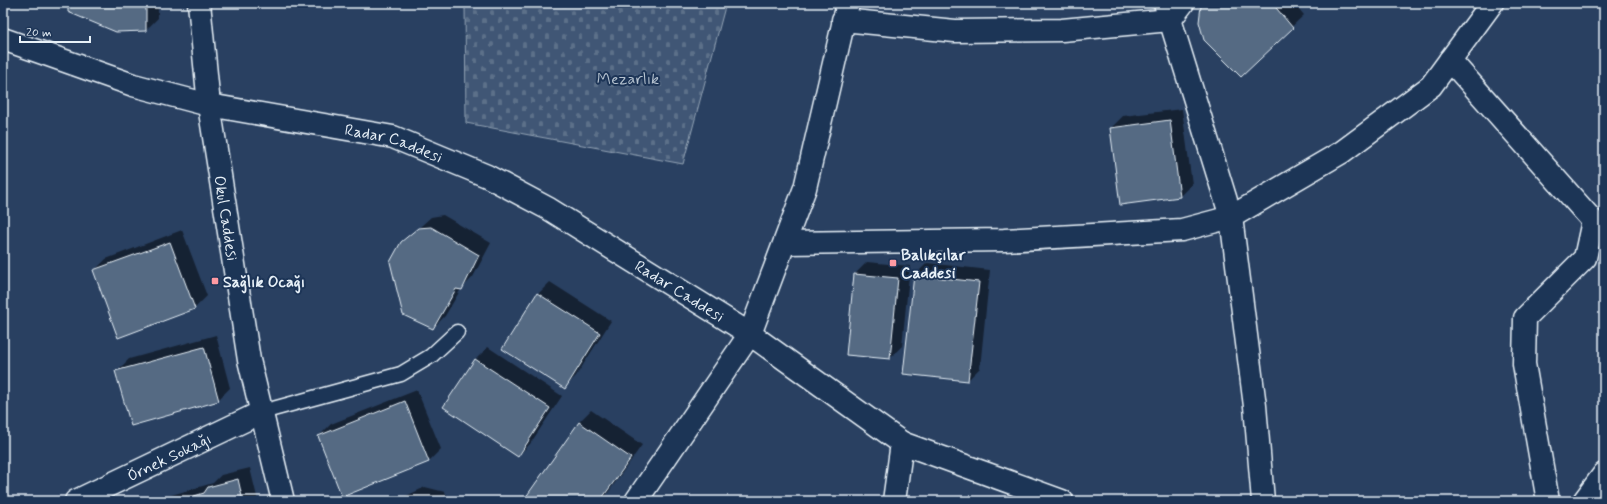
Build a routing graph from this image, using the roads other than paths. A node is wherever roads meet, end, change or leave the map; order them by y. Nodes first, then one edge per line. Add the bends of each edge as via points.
1 (199, 3) edge
2 (1183, 3) edge
3 (1492, 3) edge
4 (846, 11) edge
5 (1168, 12) edge
6 (3, 39) edge
7 (1450, 60) junction
8 (209, 105) junction
9 (1231, 217) junction
10 (1598, 222) edge
11 (784, 243) junction
12 (457, 332) dead end
13 (750, 334) junction
14 (262, 412) junction
15 (902, 442) junction
16 (1604, 474) edge
17 (76, 501) edge
18 (283, 501) edge
19 (636, 501) edge
20 (894, 501) edge
21 (1062, 501) edge
22 (1263, 501) edge
23 (1548, 501) edge
24 (1584, 501) edge

1 - 8 street, Okul Caddesi
2 - 5 street
3 - 7 street
4 - 5 street via 955,31 1062,30
4 - 11 street via 805,188
5 - 9 street
6 - 8 street, Radar Caddesi via 133,85
7 - 9 street via 1431,86 1342,152
7 - 10 street
8 - 13 street, Radar Caddesi via 394,137 487,176 549,209
8 - 14 street, Okul Caddesi via 249,360
9 - 11 street via 1182,230 1004,240
9 - 22 street via 1255,406
10 - 23 street via 1585,258 1525,318 1524,364
11 - 13 street
12 - 14 lane via 431,356 401,374
13 - 15 street, Radar Caddesi
13 - 19 street
14 - 17 street, Örnek Sokağı
14 - 18 street, Okul Caddesi
15 - 20 street
15 - 21 street, Radar Caddesi
16 - 24 street

